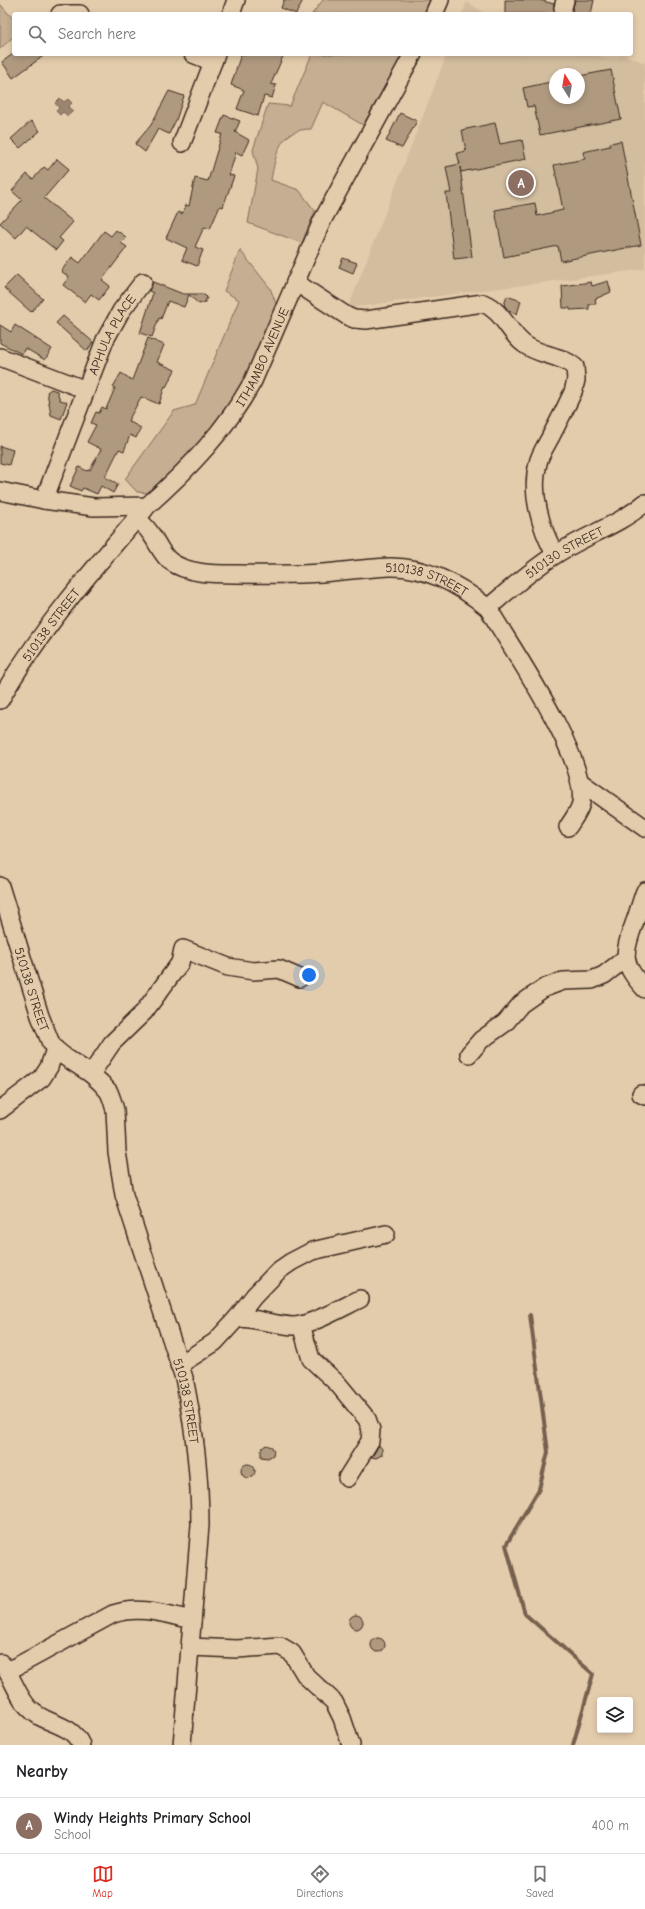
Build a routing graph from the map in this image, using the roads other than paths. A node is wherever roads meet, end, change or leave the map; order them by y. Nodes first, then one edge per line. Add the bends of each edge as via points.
1 (236, 0) edge
2 (440, 0) edge
3 (232, 12) edge
4 (435, 12) edge
5 (203, 56) edge
6 (412, 56) edge
7 (214, 58) edge
8 (182, 143) dead end
9 (142, 282) dead end
10 (295, 282) junction
11 (0, 357) edge
12 (86, 390) junction
13 (0, 491) edge
14 (44, 500) junction
15 (645, 503) edge
16 (142, 512) junction
17 (555, 554) junction
18 (92, 572) joint
19 (488, 608) junction
20 (0, 700) edge
21 (580, 782) junction
22 (568, 827) dead end
23 (645, 828) edge
24 (0, 886) edge
25 (645, 891) edge
26 (626, 958) junction
27 (300, 978) dead end
28 (645, 989) edge
29 (55, 1049) junction
30 (469, 1054) dead end
31 (91, 1074) junction
32 (0, 1110) edge
33 (386, 1234) dead end
34 (360, 1299) dead end
35 (237, 1318) junction
36 (301, 1325) junction
37 (179, 1365) junction
38 (347, 1478) dead end
39 (192, 1620) junction
40 (190, 1647) junction
41 (4, 1667) edge
42 (81, 1745) edge
43 (182, 1745) edge
44 (351, 1745) edge

1 - 3 street
2 - 4 street
5 - 7 street
6 - 10 street, ITHAMBO AVENUE via 322,221
7 - 8 street
9 - 12 street, APHULA PLACE via 108,333
10 - 16 street, ITHAMBO AVENUE via 253,381 240,404 196,461
10 - 17 street via 354,319 366,320 483,303 494,309 524,345 563,359 575,367 576,380 573,392 538,463 536,479 536,498 541,519
11 - 12 street, APHULA PLACE
12 - 14 street, APHULA PLACE
13 - 14 street
14 - 16 street
15 - 17 street, 510130 STREET
16 - 18 street, ITHAMBO AVENUE
16 - 19 street, 510138 STREET via 150,532 169,561 187,569 218,574 277,574 406,568 449,582 471,594
17 - 19 street, 510130 STREET
18 - 20 street, 510138 STREET via 28,655
19 - 21 street, 510138 STREET via 555,721 571,754
21 - 22 street, 510138 STREET via 581,803
21 - 23 street
24 - 29 street, 510138 STREET via 40,1016
25 - 26 street via 627,941
26 - 28 street via 633,975
26 - 30 street via 604,975 592,980 563,981 544,988 521,1004 505,1023 481,1040
27 - 31 street via 279,969 253,972 228,967 183,949 180,963 144,1012 112,1043
29 - 31 street, 510138 STREET
29 - 32 street via 42,1078
31 - 37 street, 510138 STREET via 105,1087 112,1100 124,1195
33 - 35 street via 302,1255 278,1271
34 - 36 street
35 - 36 street
35 - 37 street via 215,1342
36 - 38 street via 311,1359 338,1384 369,1424 372,1436
37 - 39 street, 510138 STREET via 189,1403 200,1498
39 - 40 street, 510138 STREET
39 - 41 street via 141,1609 126,1610
40 - 43 street, 510138 STREET
40 - 44 street via 230,1649 280,1646 292,1653 306,1676 334,1702
41 - 42 street via 27,1707 37,1715 74,1732

